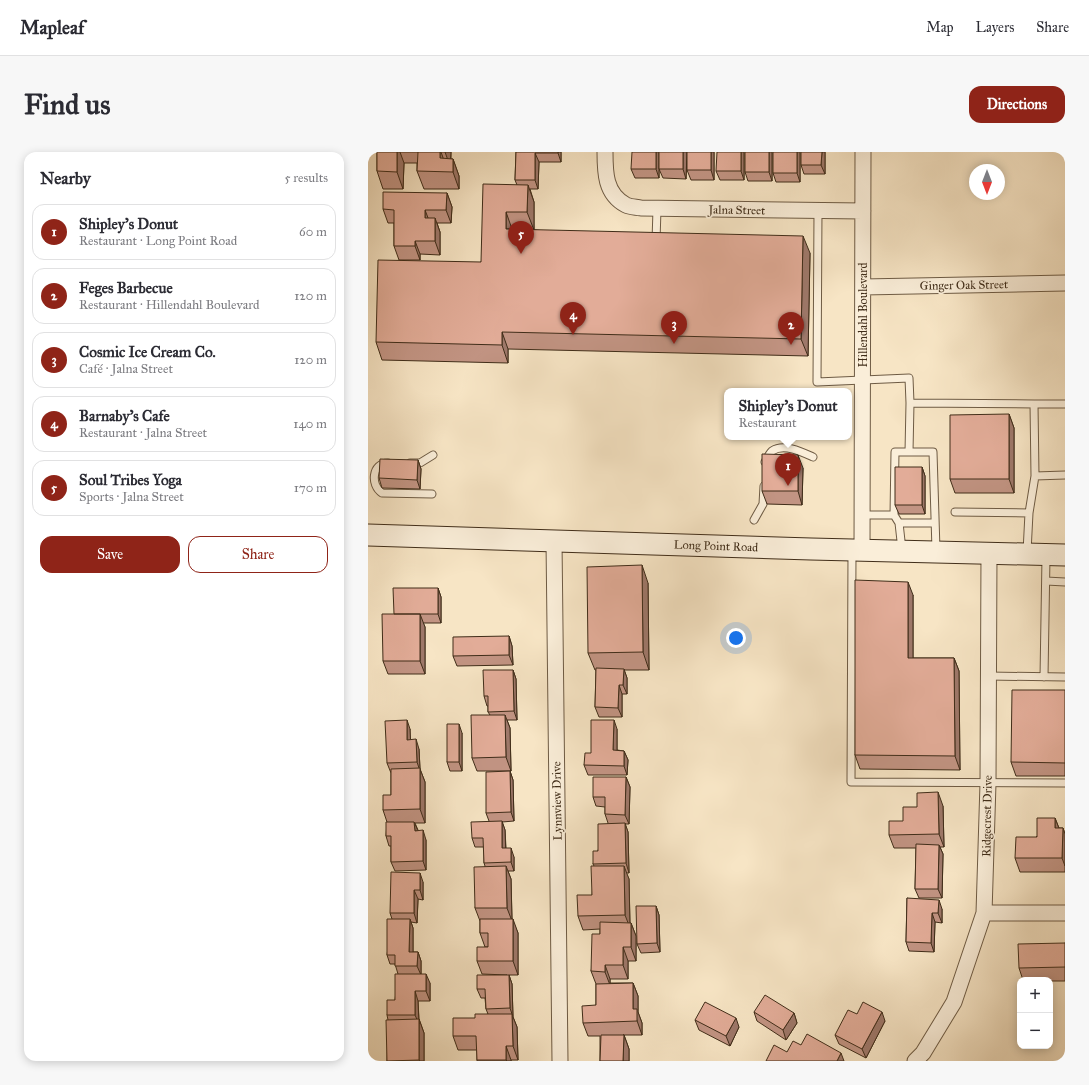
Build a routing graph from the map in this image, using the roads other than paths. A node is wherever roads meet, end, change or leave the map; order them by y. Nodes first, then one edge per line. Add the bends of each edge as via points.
1 (605, 152) edge
2 (863, 152) edge
3 (658, 208) junction
4 (818, 211) junction
5 (863, 211) junction
6 (656, 247) edge
7 (1065, 283) edge
8 (863, 287) junction
9 (863, 380) junction
10 (910, 403) junction
11 (1034, 404) junction
12 (1065, 404) edge
13 (909, 452) junction
14 (434, 455) dead end
15 (813, 457) dead end
16 (1065, 475) edge
17 (1035, 476) junction
18 (432, 494) dead end
19 (955, 512) dead end
20 (1029, 513) junction
21 (863, 515) junction
22 (894, 515) junction
23 (754, 520) dead end
24 (899, 523) junction
25 (935, 523) junction
26 (368, 535) edge
27 (554, 541) junction
28 (857, 550) junction
29 (902, 551) junction
30 (936, 552) junction
31 (989, 553) junction
32 (1046, 555) edge
33 (1046, 581) junction
34 (1065, 582) edge
35 (988, 676) junction
36 (1044, 677) junction
37 (1065, 677) edge
38 (988, 783) junction
39 (1065, 783) edge
40 (984, 913) junction
41 (1065, 913) edge
42 (560, 1061) edge
43 (915, 1061) edge

1 - 3 street, Jalna Street via 605,171 614,197 627,205
2 - 5 street, Hillendahl Boulevard
3 - 4 street, Jalna Street
3 - 6 lane
4 - 5 street, Jalna Street
4 - 9 lane via 817,382
5 - 8 street, Hillendahl Boulevard
7 - 8 street, Ginger Oak Street
8 - 9 street, Hillendahl Boulevard
9 - 10 lane via 909,378
9 - 21 street, Hillendahl Boulevard
10 - 11 lane
10 - 13 lane
11 - 12 lane
11 - 17 lane
13 - 22 lane via 896,452
13 - 25 lane via 934,452
14 - 18 lane via 420,463 385,463 377,468 374,475 374,483 382,493
15 - 23 lane via 784,448 769,454 765,462 763,504
16 - 17 lane
17 - 20 lane
19 - 20 lane
20 - 32 lane
21 - 22 lane
21 - 28 street, Hillendahl Boulevard
22 - 24 lane
24 - 25 lane
24 - 29 lane
25 - 30 lane
26 - 27 main road, Long Point Road
27 - 28 main road, Long Point Road
27 - 42 street, Lynnview Drive
28 - 29 main road, Long Point Road
28 - 38 lane via 851,782
29 - 30 main road, Long Point Road
30 - 31 main road, Long Point Road
31 - 32 main road, Long Point Road
31 - 35 street, Ridgecrest Drive
32 - 33 lane
33 - 34 lane
33 - 36 lane
35 - 36 lane
35 - 38 street, Ridgecrest Drive
36 - 37 lane
38 - 39 lane
38 - 40 street, Ridgecrest Drive
40 - 41 street
40 - 43 street, Ridgecrest Drive via 954,1002 923,1053

